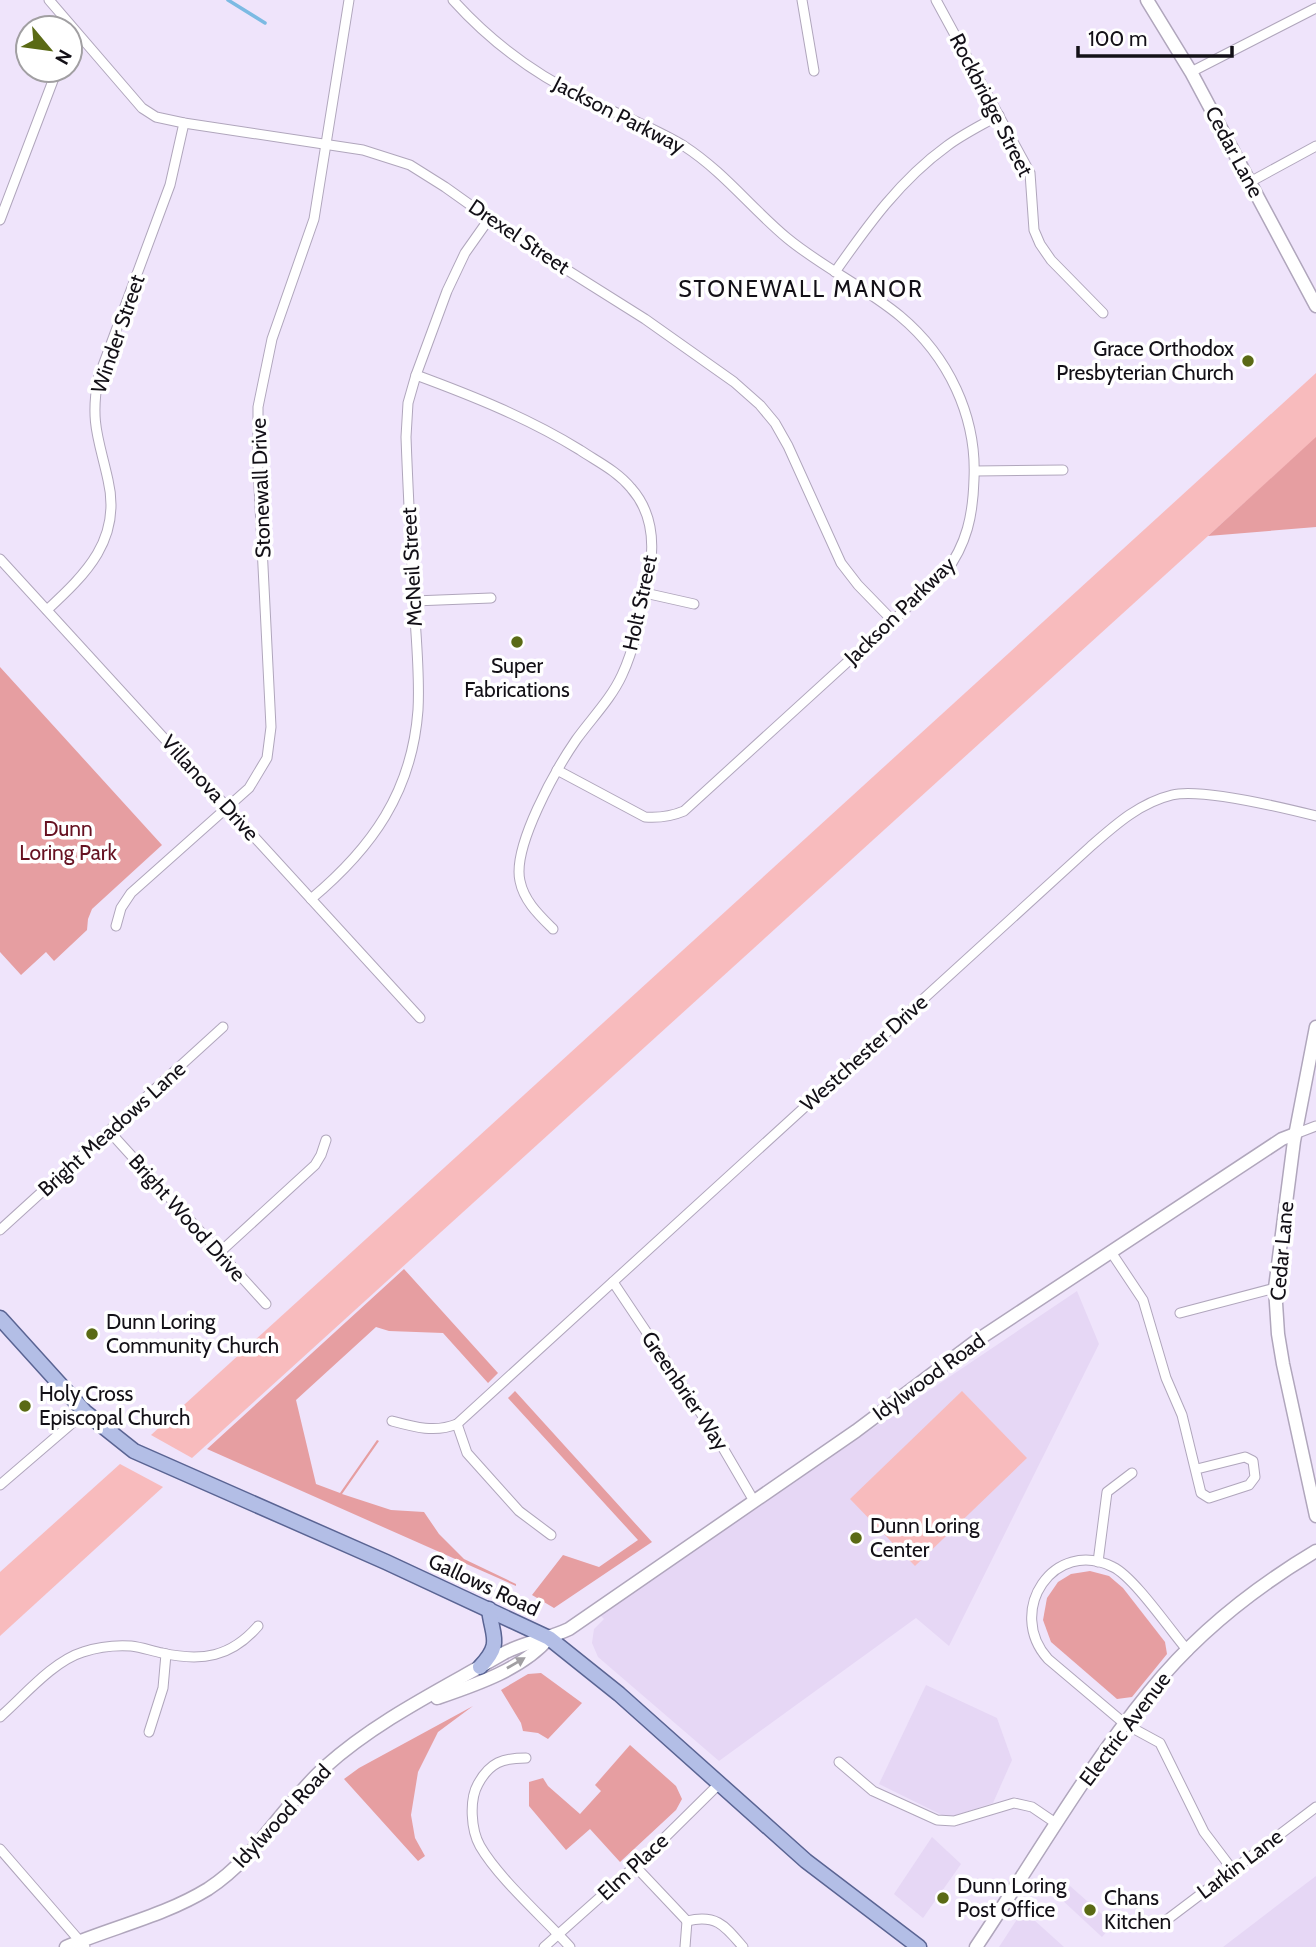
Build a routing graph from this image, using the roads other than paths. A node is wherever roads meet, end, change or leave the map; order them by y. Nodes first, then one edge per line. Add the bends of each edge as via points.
1 (49, 0) edge
2 (349, 0) edge
3 (453, 0) edge
4 (802, 0) edge
5 (936, 0) edge
6 (1147, 0) edge
7 (1316, 8) edge
8 (61, 14) edge
9 (84, 42) edge
10 (814, 71) dead end
11 (1191, 72) junction
12 (52, 84) edge
13 (999, 114) junction
14 (184, 123) junction
15 (327, 145) junction
16 (1316, 146) edge
17 (1250, 182) junction
18 (489, 219) junction
19 (0, 220) edge
20 (835, 272) junction
21 (1316, 306) edge
22 (1103, 313) dead end
23 (416, 375) junction
24 (1063, 470) dead end
25 (975, 471) junction
26 (0, 559) edge
27 (645, 593) junction
28 (491, 598) dead end
29 (414, 601) junction
30 (694, 604) dead end
31 (47, 610) junction
32 (893, 621) junction
33 (557, 770) junction
34 (228, 808) junction
35 (1316, 816) edge
36 (311, 899) junction
37 (116, 926) dead end
38 (552, 929) dead end
39 (420, 1018) dead end
40 (223, 1027) dead end
41 (1316, 1027) edge
42 (1316, 1126) edge
43 (108, 1131) junction
44 (1296, 1134) junction
45 (326, 1140) dead end
46 (0, 1230) edge
47 (1111, 1252) junction
48 (219, 1253) junction
49 (613, 1282) junction
50 (1275, 1288) junction
51 (266, 1304) dead end
52 (1180, 1313) dead end
53 (0, 1318) edge
54 (85, 1412) junction
55 (392, 1421) dead end
56 (457, 1424) junction
57 (1196, 1469) junction
58 (1132, 1473) dead end
59 (0, 1485) edge
60 (754, 1500) junction
61 (1316, 1516) edge
62 (551, 1535) dead end
63 (1316, 1551) edge
64 (1098, 1562) junction
65 (489, 1609) junction
66 (258, 1626) dead end
67 (550, 1638) junction
68 (1188, 1651) junction
69 (166, 1654) junction
70 (480, 1667) junction
71 (414, 1705) junction
72 (0, 1717) edge
73 (1125, 1724) junction
74 (149, 1732) dead end
75 (526, 1758) dead end
76 (839, 1762) dead end
77 (720, 1783) junction
78 (1316, 1807) edge
79 (1057, 1824) junction
80 (0, 1849) edge
81 (635, 1866) junction
82 (1232, 1869) junction
83 (687, 1921) junction
84 (1164, 1922) dead end
85 (559, 1934) junction
86 (82, 1944) edge
87 (66, 1947) edge
88 (544, 1947) edge
89 (570, 1947) edge
90 (685, 1947) edge
91 (743, 1947) edge
92 (919, 1947) edge
93 (976, 1947) edge

1 - 8 street, Drexel Street
2 - 15 street, Stonewall Drive
3 - 20 street, Jackson Parkway via 533,70 667,137 710,164 786,237
4 - 10 street
5 - 13 street, Rockbridge Street
6 - 11 main road, Cedar Lane
7 - 11 street
9 - 14 street, Drexel Street via 142,108 156,117
11 - 17 main road, Cedar Lane
12 - 19 street
13 - 20 street via 949,144 902,184
13 - 22 street, Rockbridge Street via 1030,173 1034,230 1040,244
14 - 15 street, Drexel Street
14 - 31 street, Winder Street via 170,185 98,379 94,423 111,504 106,536 83,576
15 - 18 street, Drexel Street via 376,153 410,166
15 - 34 street, Stonewall Drive via 314,219 272,339 258,407 270,743 258,776
16 - 17 street
17 - 21 main road, Cedar Lane
18 - 23 street, McNeil Street via 455,273
18 - 32 street, Drexel Street via 645,318 760,405 788,446 841,563
20 - 25 street, Jackson Parkway via 899,316 938,356 967,415
23 - 27 street, Holt Street via 531,421 616,473 638,497 651,528 653,551
23 - 29 street, McNeil Street via 406,430
24 - 25 street
25 - 32 street, Jackson Parkway via 969,526 957,558
26 - 31 street, Villanova Drive
27 - 30 street
27 - 33 street, Holt Street via 622,676
28 - 29 street
29 - 36 street, McNeil Street via 418,707 402,780 379,828 356,859
31 - 34 street, Villanova Drive
32 - 33 street, Jackson Parkway via 684,811 673,816 637,814
33 - 38 street, Holt Street via 535,815 518,868 526,898
34 - 36 street, Villanova Drive
34 - 37 street, Stonewall Drive via 131,893
35 - 49 street, Westchester Drive via 1200,794 1172,795 1137,810 1090,847
36 - 39 street, Villanova Drive
40 - 43 street, Bright Meadows Lane
41 - 44 main road, Cedar Lane
42 - 44 street, Idylwood Road
43 - 46 street, Bright Meadows Lane
43 - 48 street, Bright Wood Drive
44 - 47 main road, Idylwood Road
44 - 50 main road, Cedar Lane
45 - 48 street via 315,1165
47 - 57 street via 1143,1300
47 - 60 main road, Idylwood Road via 976,1341
48 - 51 street, Bright Wood Drive
49 - 56 street, Westchester Drive
49 - 60 street, Greenbrier Way
50 - 52 street
50 - 61 main road, Cedar Lane via 1283,1364
53 - 54 main road, Gallows Road
54 - 59 street
54 - 65 main road, Gallows Road via 134,1451
55 - 56 street via 419,1428 445,1429
56 - 62 street via 475,1463 519,1511
57 - 57 street via 1201,1493 1209,1498 1250,1485 1255,1478 1253,1461 1245,1457
58 - 64 street via 1107,1492
60 - 67 main road, Idylwood Road
63 - 68 main road, Electric Avenue via 1258,1589
64 - 68 street via 1116,1568 1130,1580
64 - 73 street via 1070,1563 1049,1575 1034,1597 1031,1621 1048,1659
65 - 67 main road, Gallows Road
65 - 70 main road via 496,1643
66 - 69 street via 225,1653
67 - 70 main road, Idylwood Road via 523,1643
71 -> 67 main road, Idylwood Road via 480,1683 541,1648
67 - 77 main road, Gallows Road
68 - 73 main road, Electric Avenue
69 - 72 street via 133,1646 82,1652 60,1663
69 - 74 street via 163,1688
70 - 71 main road, Idylwood Road
71 - 86 main road, Idylwood Road via 369,1732 324,1768 246,1858 208,1888 163,1912
73 - 79 main road, Electric Avenue
73 - 82 street via 1160,1743 1204,1832
75 - 85 street via 506,1758 485,1771 475,1790 472,1817 480,1845
76 - 79 street via 873,1791 937,1820 954,1821 1014,1803 1032,1807
77 - 81 street, Elm Place
77 - 92 main road, Gallows Road via 806,1861
78 - 82 street, Larkin Lane
79 - 93 main road, Electric Avenue
80 - 86 street
81 - 83 street
81 - 85 street, Elm Place
82 - 84 street, Larkin Lane
83 - 90 street
83 - 91 street via 717,1920
85 - 88 street, Elm Place
85 - 89 street
86 - 87 main road, Idylwood Road

